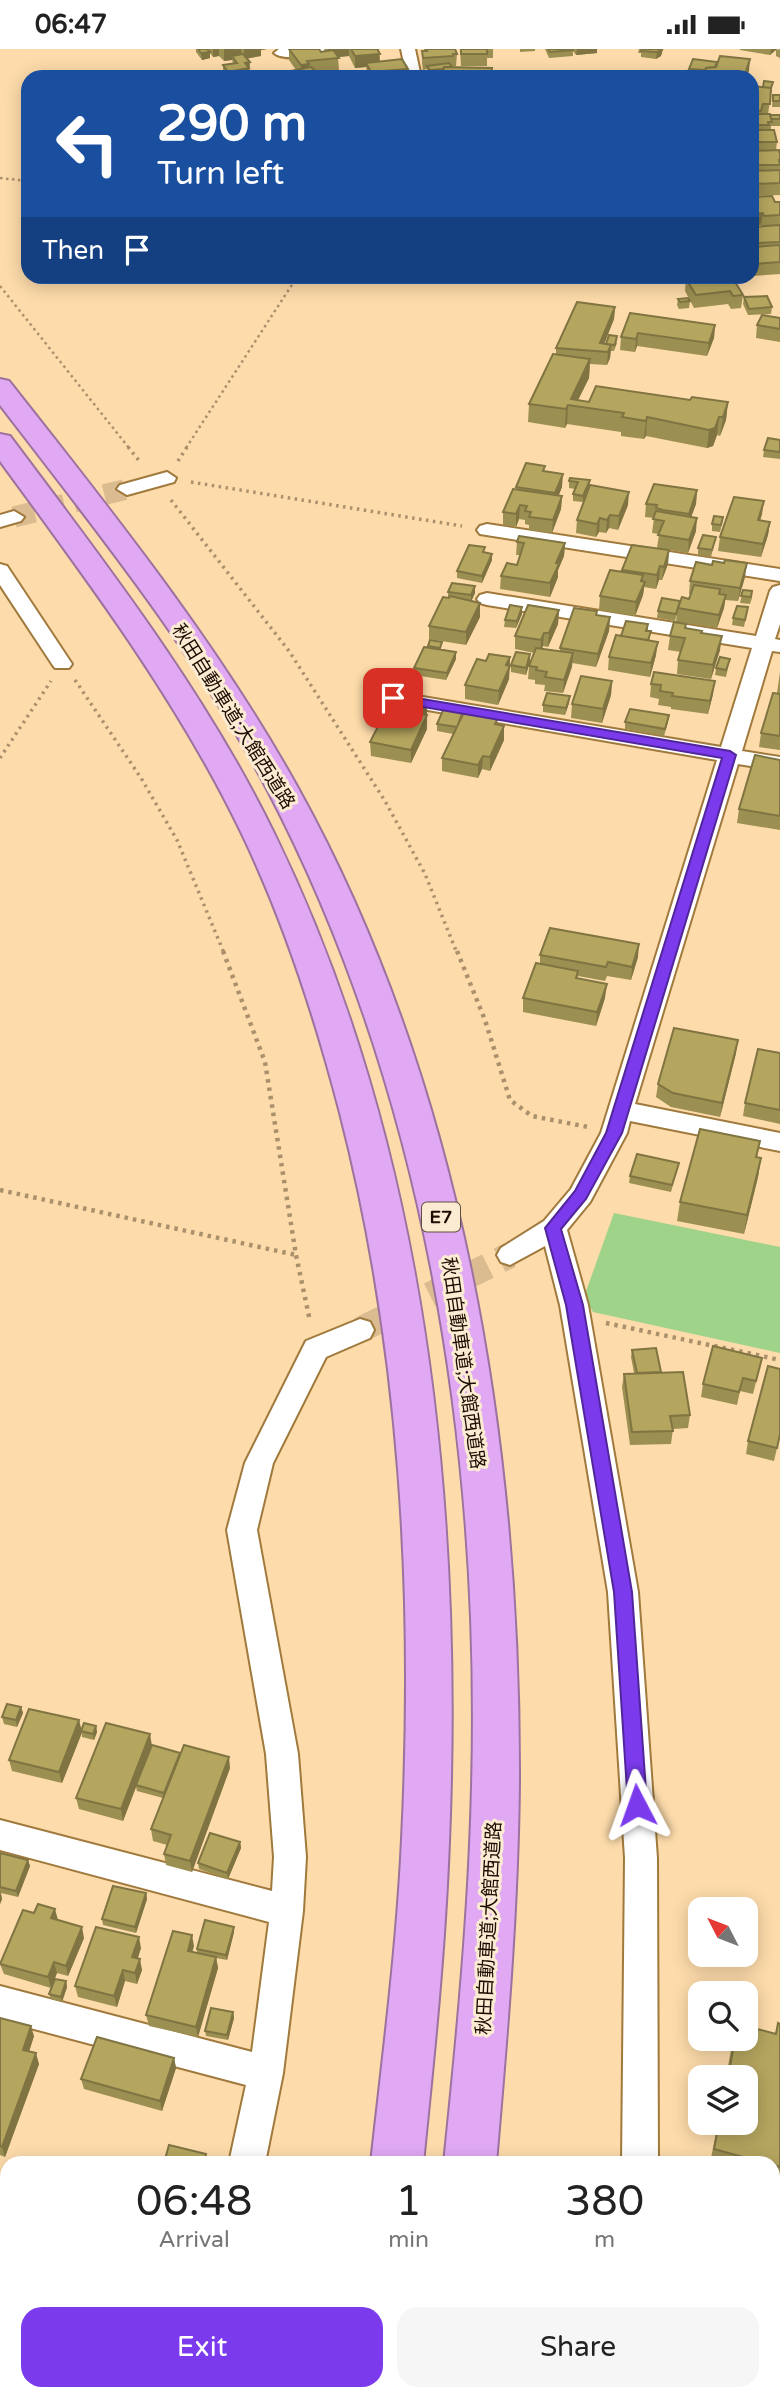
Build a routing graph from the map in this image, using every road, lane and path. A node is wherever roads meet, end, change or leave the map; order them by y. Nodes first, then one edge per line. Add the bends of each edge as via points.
1 (321, 49) edge
2 (408, 49) edge
3 (281, 53) dead end
4 (412, 70) edge
5 (0, 178) edge
6 (21, 180) edge
7 (292, 284) edge
8 (0, 286) edge
9 (0, 387) edge
10 (0, 442) edge
11 (162, 480) junction
12 (127, 489) tunnel mouth
13 (487, 530) joint
14 (0, 570) edge
15 (780, 575) edge
16 (780, 591) edge
17 (487, 599) dead end
18 (772, 645) edge
19 (62, 664) junction
20 (393, 698) dead end
21 (730, 755) junction
22 (0, 758) edge
23 (780, 764) edge
24 (618, 1121) junction
25 (780, 1142) edge
26 (0, 1191) edge
27 (553, 1228) junction
28 (296, 1255) junction
29 (510, 1255) tunnel mouth
30 (576, 1316) junction
31 (360, 1329) tunnel mouth
32 (316, 1349) junction
33 (780, 1360) edge
34 (0, 1835) edge
35 (287, 1911) junction
36 (0, 2003) edge
37 (266, 2073) junction
38 (248, 2156) edge
39 (398, 2156) edge
40 (471, 2156) edge
41 (640, 2156) edge

1 - 3 street
2 - 4 street
5 - 6 path
7 - 11 path
8 - 11 path
9 - 40 highway, 秋田自動車道;大館西道路 / E7 via 168,610 284,790 329,880 372,985 442,1220 483,1494 494,1659 494,1836
10 - 39 highway, 秋田自動車道;大館西道路 via 186,708 236,792 278,876 328,1006 360,1109 386,1222 408,1354 424,1496 431,1666 427,1842
11 - 12 street
11 - 13 path
11 - 24 path via 289,651 385,801 425,874 485,1020 510,1100 532,1116
13 - 15 street
14 - 19 street
16 - 18 street
17 - 18 street
18 - 21 street
19 - 22 path
19 - 28 path via 141,778 177,840 205,905 265,1062
20 - 21 street
21 - 23 street
21 - 24 street
24 - 25 street
24 - 27 street via 580,1195
26 - 28 path
27 - 29 street
27 - 30 street
28 - 32 path
30 - 33 path
30 - 41 street via 623,1592 641,1858
31 - 32 street
32 - 35 street via 259,1463 242,1530 282,1754 290,1857
34 - 35 street
35 - 37 street
36 - 37 street
37 - 38 street

